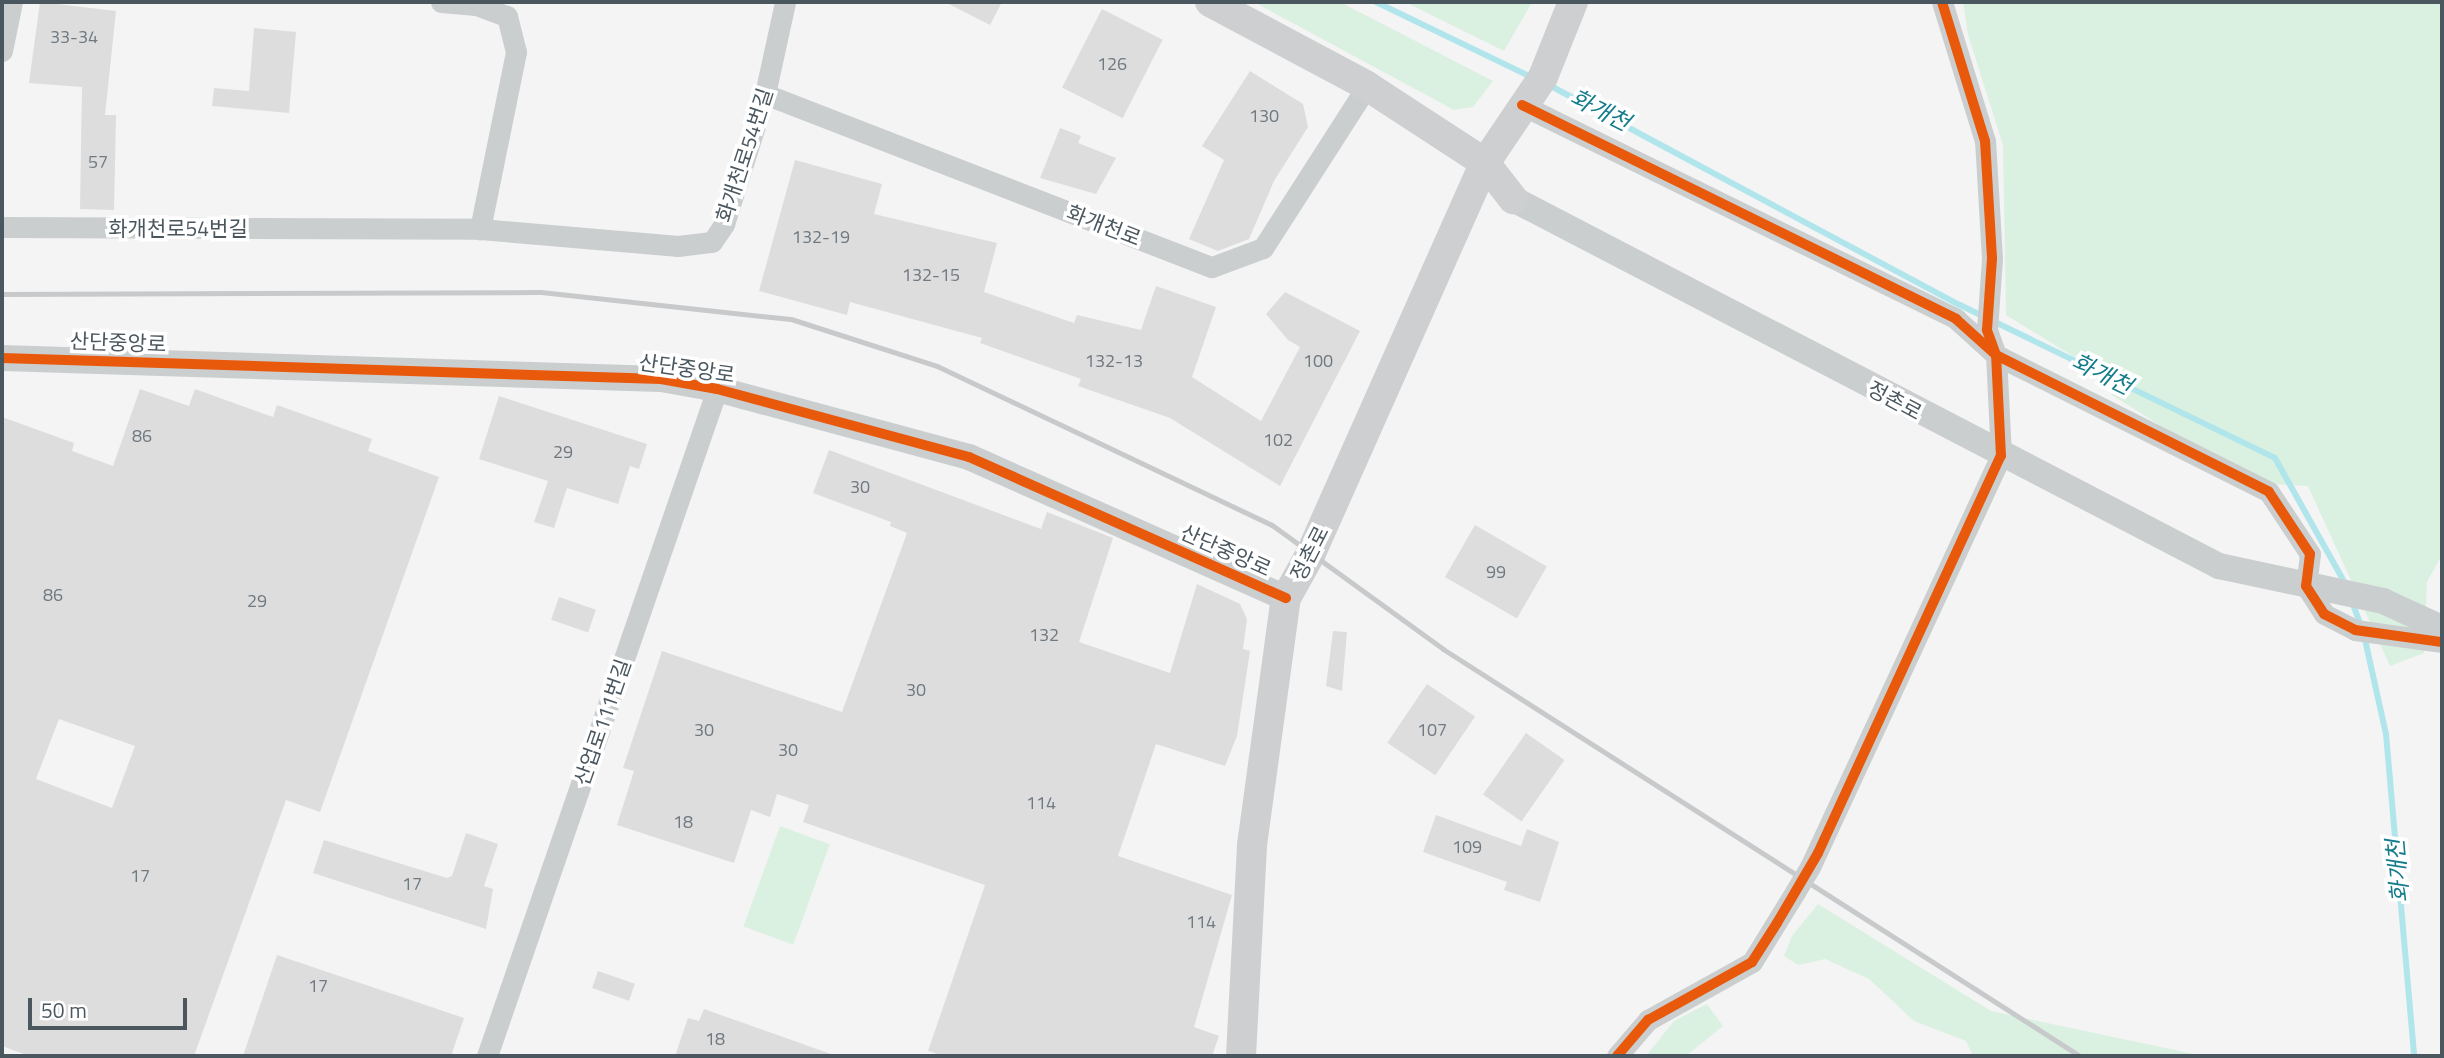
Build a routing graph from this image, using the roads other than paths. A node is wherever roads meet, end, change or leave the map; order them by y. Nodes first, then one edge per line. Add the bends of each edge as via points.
1 (12, 2) edge
2 (441, 2) edge
3 (785, 2) edge
4 (1210, 2) edge
5 (1573, 2) edge
6 (1942, 2) edge
7 (2, 51) edge
8 (1367, 86) junction
9 (1532, 93) junction
10 (765, 94) junction
11 (1485, 163) junction
12 (1513, 199) joint
13 (2, 227) edge
14 (480, 229) junction
15 (1996, 355) junction
16 (2, 358) edge
17 (717, 389) junction
18 (2001, 456) junction
19 (2318, 588) junction
20 (1286, 598) junction
21 (2442, 628) edge
22 (2442, 642) edge
23 (487, 1056) edge
24 (1241, 1056) edge
25 (1617, 1056) edge

1 - 7 street
2 - 14 street via 476,5 507,16 516,52
3 - 10 street, 화개천로54번길
4 - 8 main road
5 - 9 main road, 정촌로
6 - 15 street via 1985,141 1987,330
8 - 10 street, 화개천로 via 1263,248 1212,267
8 - 11 main road
9 - 11 main road, 정촌로
9 - 15 street via 1956,319
10 - 14 street, 화개천로54번길 via 724,224 712,242 678,246
11 - 12 main road, 정촌로
11 - 20 main road, 정촌로 via 1311,553
12 - 18 street, 정촌로
13 - 14 street, 화개천로54번길
15 - 18 street
15 - 19 street via 2269,492 2310,554
16 - 17 street, 산단중앙로 via 661,379
17 - 20 street, 산단중앙로 via 969,457
17 - 23 street, 산업로111번길
18 - 19 street, 정촌로 via 2219,566
18 - 25 street, bridge via 1810,867 1752,961 1648,1020
19 - 21 street, 정촌로 via 2384,601
19 - 22 street via 2324,614 2355,630
20 - 24 main road, 정촌로 via 1252,845

